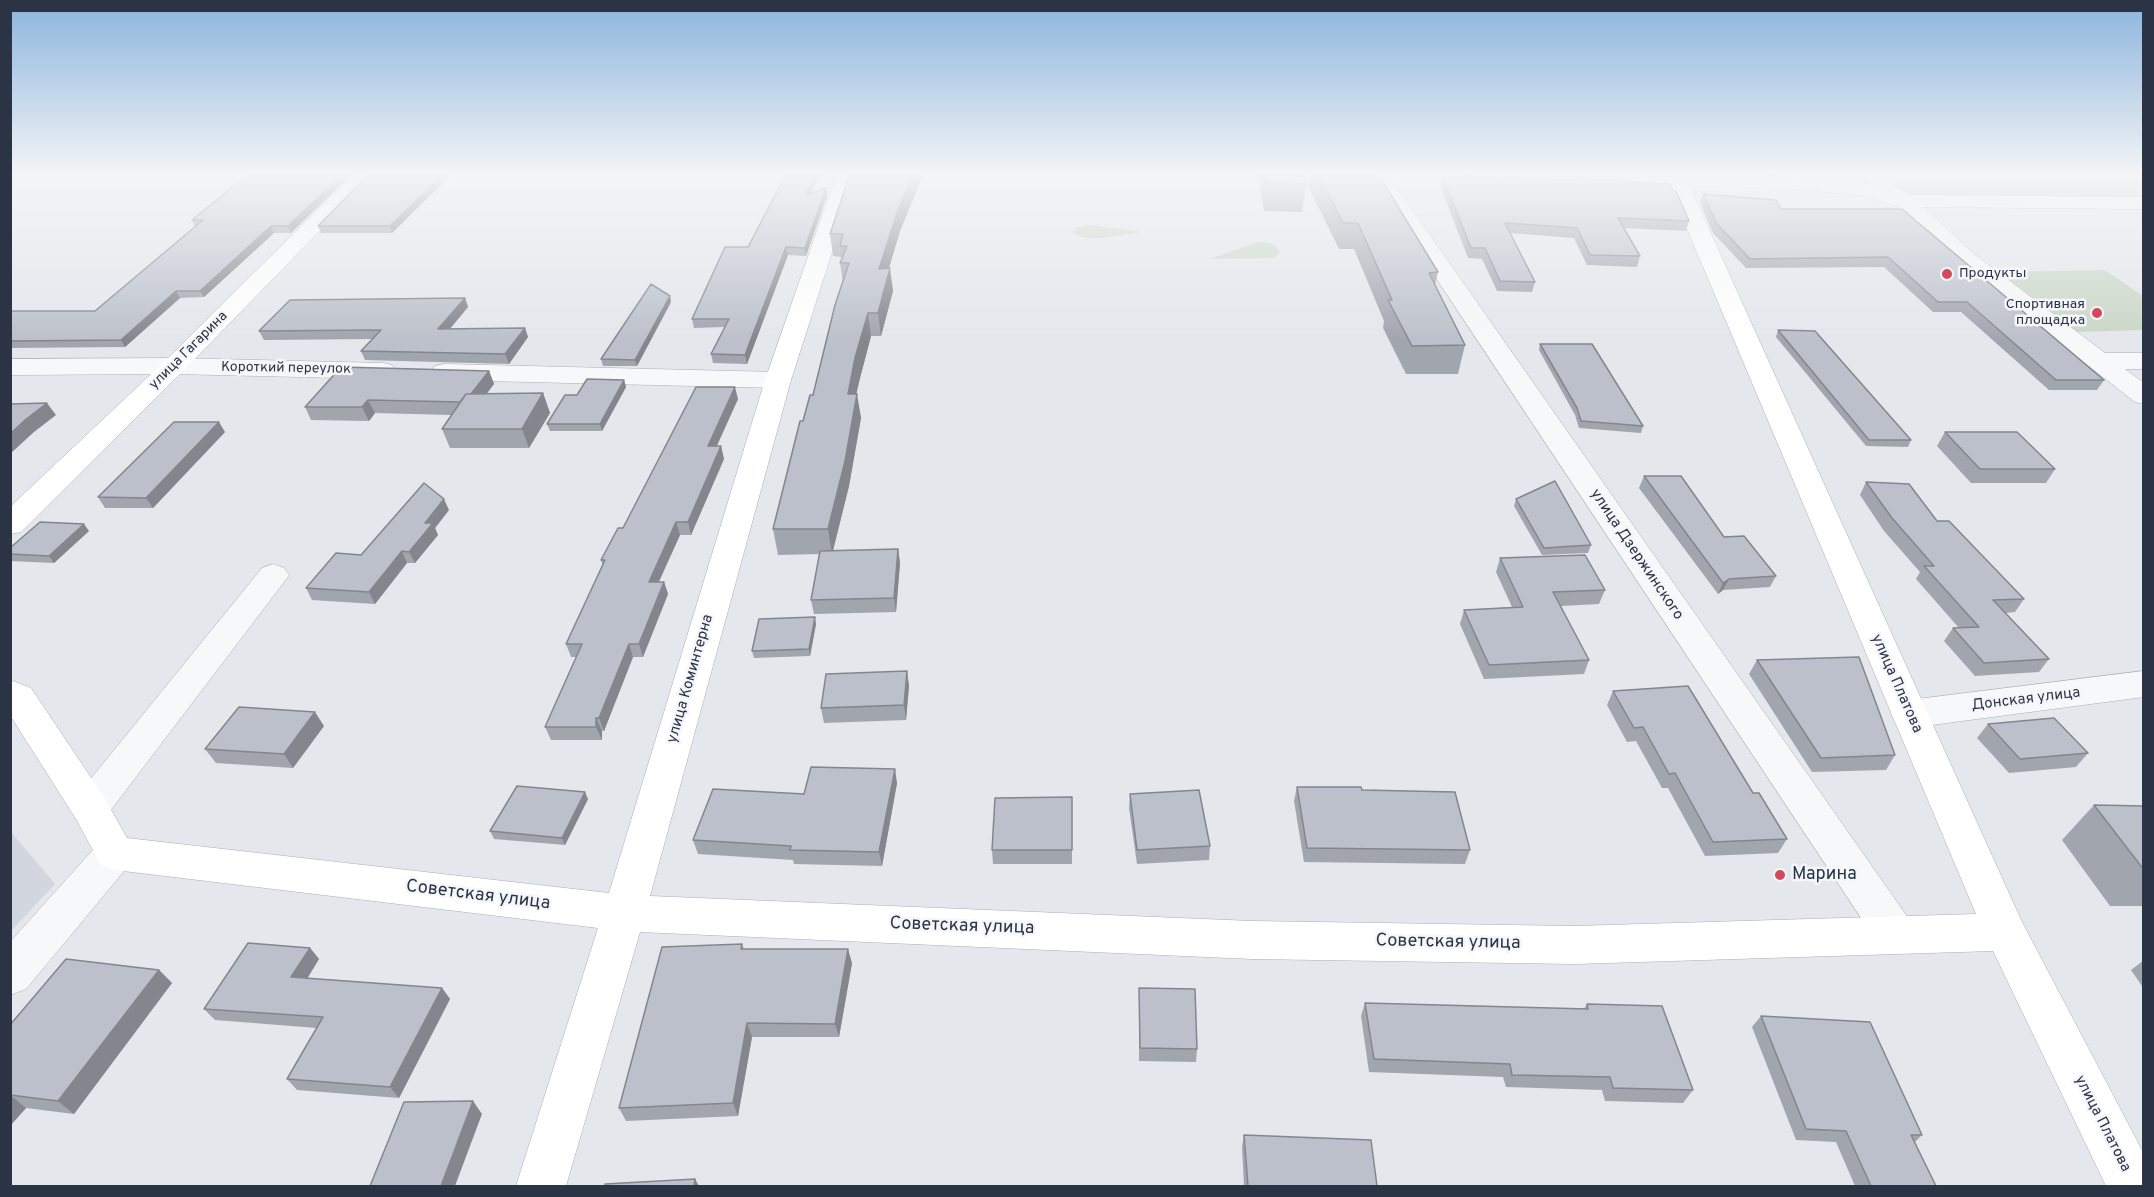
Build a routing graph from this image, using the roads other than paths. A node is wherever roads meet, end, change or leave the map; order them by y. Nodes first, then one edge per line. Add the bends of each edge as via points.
1 (309, 230) edge
2 (828, 230) edge
3 (1415, 230) edge
4 (1708, 230) edge
5 (1934, 230) edge
6 (2097, 361) junction
7 (2144, 361) edge
8 (174, 366) junction
9 (10, 367) edge
10 (778, 380) junction
11 (2144, 396) edge
12 (10, 525) edge
13 (273, 575) dead end
14 (2144, 684) edge
15 (10, 693) edge
16 (1908, 714) junction
17 (90, 808) junction
18 (115, 853) junction
19 (624, 913) junction
20 (2005, 932) junction
21 (1896, 935) junction
22 (10, 975) edge
23 (541, 1186) edge
24 (2133, 1186) edge

1 - 8 street, улица Гагарина
2 - 10 street, улица Коминтерна
3 - 21 street, улица Дзержинского
4 - 16 street, улица Платова
5 - 6 street
6 - 7 street
6 - 11 street
8 - 9 street, Короткий переулок
8 - 10 street, Короткий переулок
8 - 12 street, улица Гагарина
10 - 19 street, улица Коминтерна
13 - 17 street
14 - 16 street, Донская улица
15 - 17 street via 18,697
16 - 20 street, улица Платова
17 - 18 street
18 - 19 street, Советская улица
18 - 22 street
19 - 21 street, Советская улица via 1252,940 1575,945
19 - 23 street, улица Коминтерна
20 - 21 street, Советская улица
20 - 24 street, улица Платова

